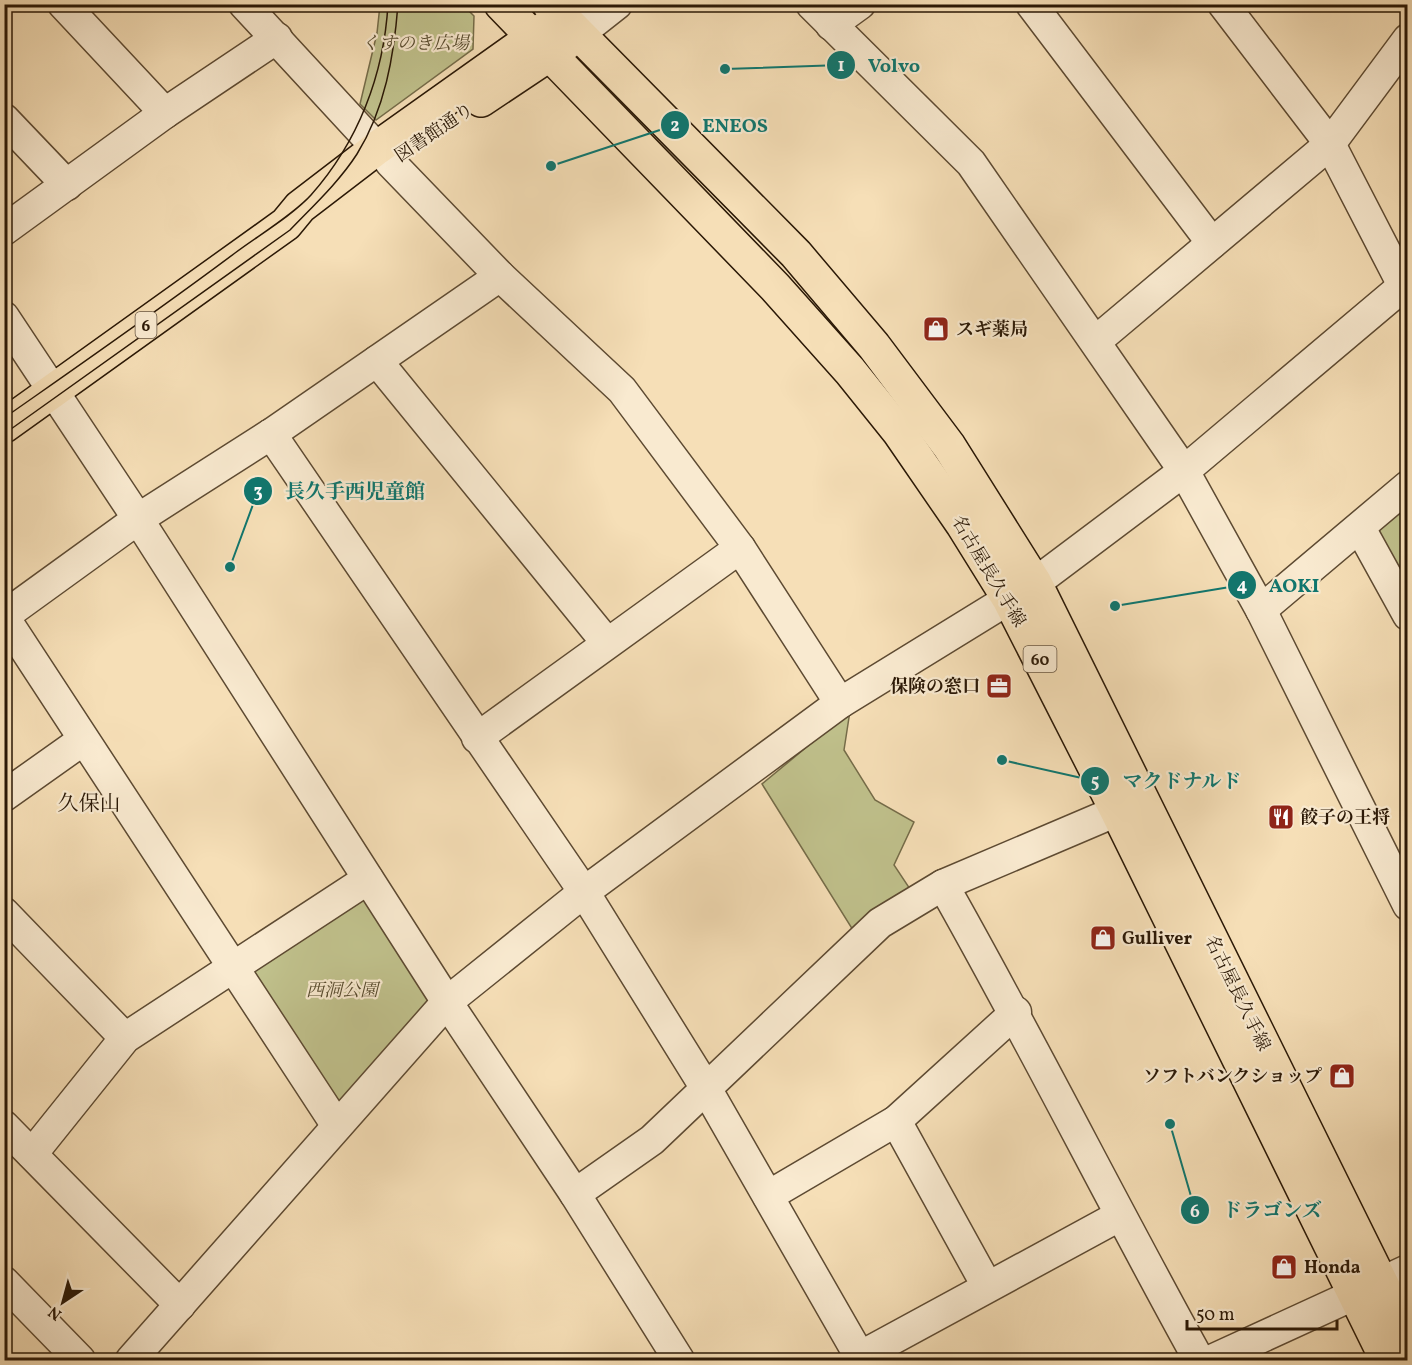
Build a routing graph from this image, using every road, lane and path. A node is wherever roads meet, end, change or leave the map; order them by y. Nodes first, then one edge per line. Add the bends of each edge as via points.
1 (63, 4) edge
2 (244, 4) edge
3 (501, 4) edge
4 (617, 4) edge
5 (860, 4) edge
6 (1031, 4) edge
7 (1223, 4) edge
8 (567, 15) edge
9 (821, 15) edge
10 (277, 38) junction
11 (1407, 39) edge
12 (541, 46) junction
13 (165, 113) junction
14 (4, 119) edge
15 (1330, 144) junction
16 (383, 155) junction
17 (67, 185) junction
18 (4, 230) edge
19 (1212, 243) junction
20 (500, 276) junction
21 (1406, 288) edge
22 (4, 317) edge
23 (1096, 341) junction
24 (377, 361) junction
25 (53, 392) junction
26 (4, 426) edge
27 (271, 434) junction
28 (1184, 471) junction
29 (1407, 486) edge
30 (138, 519) junction
31 (1360, 528) junction
32 (740, 548) junction
33 (1022, 591) junction
34 (1261, 610) junction
35 (1407, 615) edge
36 (4, 617) edge
37 (607, 643) junction
38 (840, 703) junction
39 (477, 738) junction
40 (83, 740) junction
41 (4, 796) edge
42 (1117, 811) junction
43 (368, 879) junction
44 (943, 885) junction
45 (584, 892) junction
46 (1407, 905) edge
47 (4, 913) edge
48 (231, 966) junction
49 (447, 1002) junction
50 (1016, 1012) junction
51 (125, 1038) junction
52 (707, 1090) junction
53 (896, 1121) junction
54 (4, 1126) edge
55 (337, 1126) junction
56 (32, 1154) junction
57 (575, 1194) junction
58 (768, 1196) junction
59 (1119, 1216) junction
60 (4, 1282) edge
61 (1380, 1282) edge
62 (987, 1286) junction
63 (180, 1305) junction
64 (1407, 1337) edge
65 (140, 1357) edge
66 (857, 1359) edge
67 (80, 1360) edge
68 (679, 1360) edge
69 (1199, 1360) edge
70 (1212, 1360) edge
71 (1387, 1360) edge

1 - 13 street
2 - 10 street
3 - 12 main road, 名古屋長久手線
4 - 8 street
5 - 9 street
6 - 19 street
7 - 15 street
8 - 12 main road, 図書館通り
8 - 33 main road, 名古屋長久手線 / 60 via 796,254 874,346 949,446
9 - 23 street via 971,164
10 - 13 street
10 - 16 street
11 - 15 street
12 - 16 main road, 図書館通り / 6
12 - 33 main road, 名古屋長久手線 / 60 via 775,286 850,371 963,525
13 - 17 street
14 - 17 street
15 - 19 street
15 - 21 street
16 - 20 street
16 - 25 main road, 図書館通り / 6 via 300,207 286,224
17 - 18 street
19 - 23 street
20 - 24 street
20 - 32 street via 622,390
21 - 28 street
22 - 25 street
23 - 28 street
24 - 27 street
24 - 37 street
25 - 26 main road, 図書館通り / 6
25 - 30 street
27 - 30 street
27 - 39 street
28 - 33 street
28 - 34 street
29 - 31 street
30 - 36 street
30 - 43 street
31 - 34 street
31 - 35 street
32 - 37 street
32 - 38 street
33 - 38 street
33 - 42 main road, 名古屋長久手線 / 60
33 - 61 main road, 名古屋長久手線 / 60 via 1140,792
34 - 46 street
36 - 40 street
37 - 39 street
38 - 45 street
39 - 45 street
40 - 41 street
40 - 48 street
42 - 44 street
42 - 61 main road, 名古屋長久手線 / 60
43 - 48 street
43 - 49 street
44 - 50 street
44 - 52 street via 880,922
45 - 49 street
45 - 52 street
47 - 51 street
48 - 51 street
48 - 55 street
49 - 55 street
49 - 57 street
50 - 53 street
50 - 59 street
51 - 56 street
52 - 57 street via 652,1140
52 - 58 street
53 - 58 street
53 - 62 street
54 - 56 street
55 - 63 street
56 - 63 street
57 - 68 street
58 - 66 street
59 - 62 street
59 - 69 street
60 - 67 street
61 - 64 main road, 名古屋長久手線 / 60
61 - 70 street
61 - 71 main road, 名古屋長久手線 / 60
62 - 66 street
63 - 65 street

